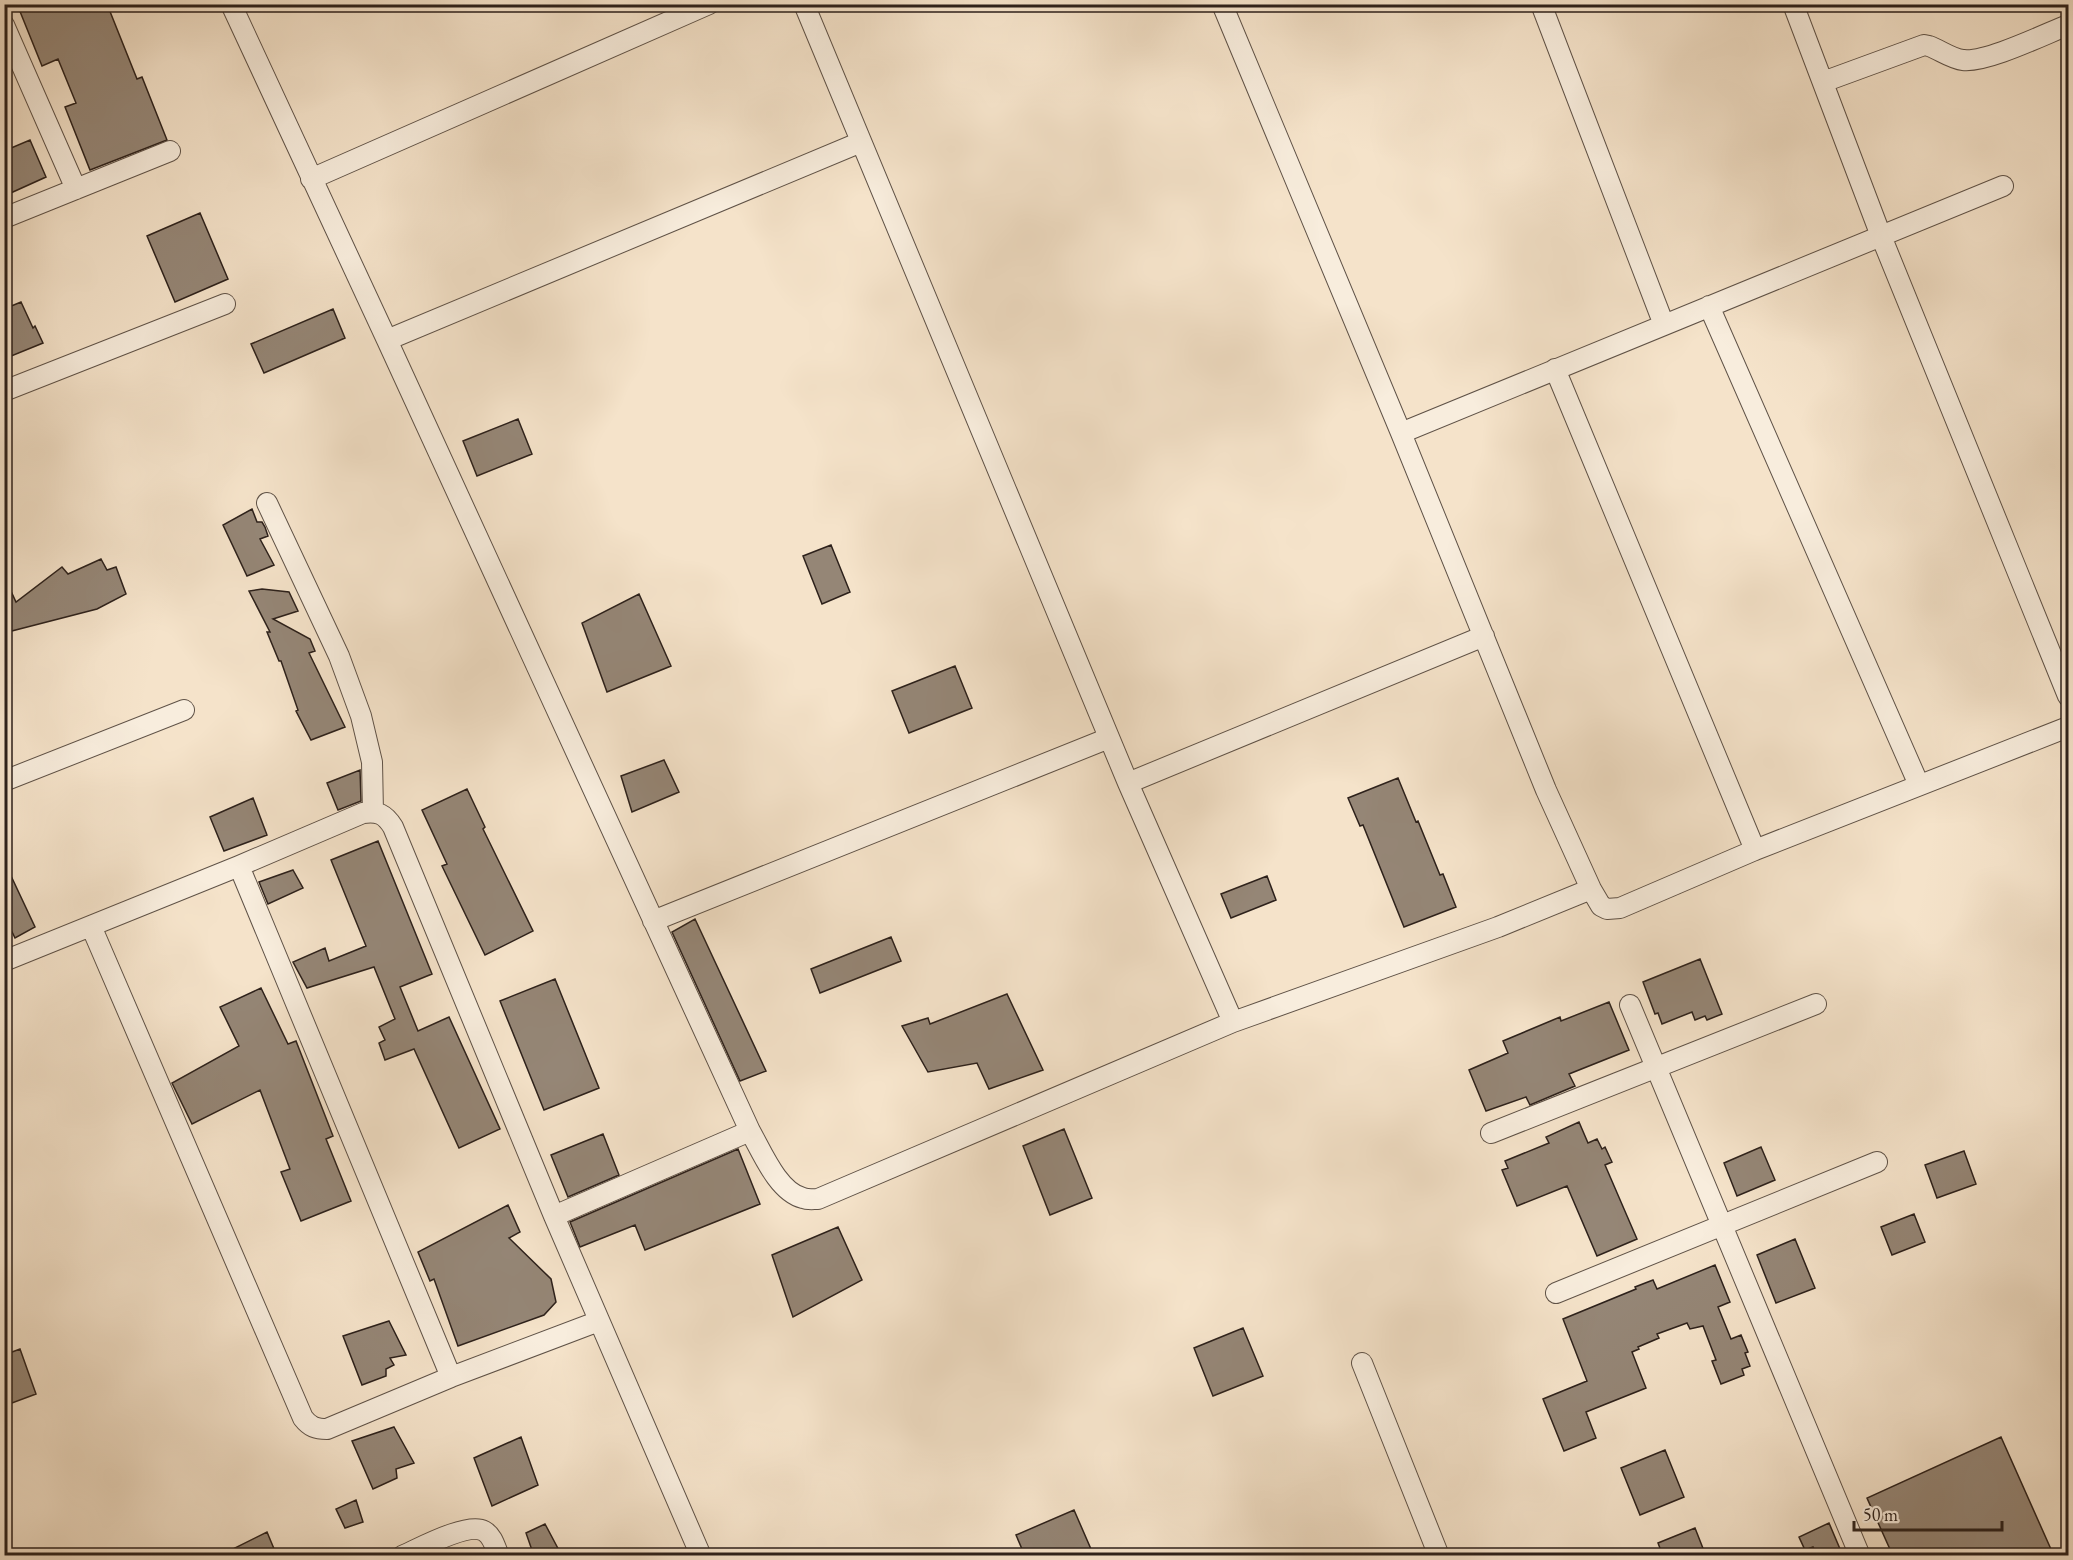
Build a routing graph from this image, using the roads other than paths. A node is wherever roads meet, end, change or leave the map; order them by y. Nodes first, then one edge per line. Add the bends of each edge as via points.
1 (231, 4) edge
2 (709, 4) edge
3 (804, 4) edge
4 (1222, 4) edge
5 (1541, 4) edge
6 (1793, 4) edge
7 (4, 25) edge
8 (2068, 25) edge
9 (1822, 82) junction
10 (861, 142) junction
11 (171, 151) dead end
12 (311, 179) junction
13 (2003, 186) dead end
14 (76, 189) junction
15 (4, 218) edge
16 (1881, 236) junction
17 (225, 304) dead end
18 (1709, 306) junction
19 (1664, 325) junction
20 (387, 340) junction
21 (1555, 369) junction
22 (4, 391) edge
23 (1401, 433) junction
24 (267, 503) dead end
25 (1484, 636) junction
26 (2068, 696) edge
27 (184, 710) dead end
28 (2068, 727) edge
29 (1109, 738) junction
30 (4, 781) edge
31 (1128, 783) junction
32 (1919, 785) junction
33 (373, 812) junction
34 (1755, 850) junction
35 (239, 866) junction
36 (1590, 889) junction
37 (653, 921) junction
38 (91, 926) junction
39 (4, 961) edge
40 (1816, 1004) dead end
41 (1630, 1005) dead end
42 (1233, 1022) junction
43 (1656, 1068) junction
44 (750, 1131) junction
45 (1491, 1133) dead end
46 (1876, 1162) dead end
47 (554, 1216) junction
48 (1721, 1225) junction
49 (1556, 1293) dead end
50 (599, 1320) junction
51 (1362, 1363) dead end
52 (451, 1377) junction
53 (402, 1556) edge
54 (499, 1556) edge
55 (701, 1556) edge
56 (1439, 1556) edge
57 (1860, 1556) edge

1 - 12 street
2 - 12 street
3 - 10 street
4 - 23 street
5 - 19 street
6 - 9 street
7 - 14 street
8 - 9 street via 1972,60 1958,59 1924,45
9 - 16 street
10 - 20 street
10 - 29 street
11 - 14 street
12 - 20 street
13 - 16 street
14 - 15 street
16 - 18 street
16 - 26 street
17 - 22 street
18 - 19 street
18 - 32 street
19 - 21 street
20 - 37 street
21 - 23 street
21 - 34 street
23 - 25 street
24 - 33 street via 339,656 361,716 372,762
25 - 31 street
25 - 36 street
27 - 30 street
28 - 32 street
29 - 31 street
29 - 37 street
31 - 42 street
32 - 34 street
33 - 35 street
33 - 47 street via 387,818 393,827
34 - 36 street via 1613,910 1601,906
35 - 38 street
35 - 52 street
36 - 42 street via 1498,927
37 - 44 street
38 - 39 street
38 - 52 street via 308,1424 327,1429
40 - 43 street
41 - 43 street
42 - 44 street via 818,1199 804,1199 781,1184
43 - 45 street
43 - 48 street
44 - 47 street
46 - 48 street
47 - 50 street
48 - 49 street
48 - 57 street
50 - 52 street
50 - 55 street
51 - 56 street
53 - 54 street via 455,1533 475,1529 487,1533

